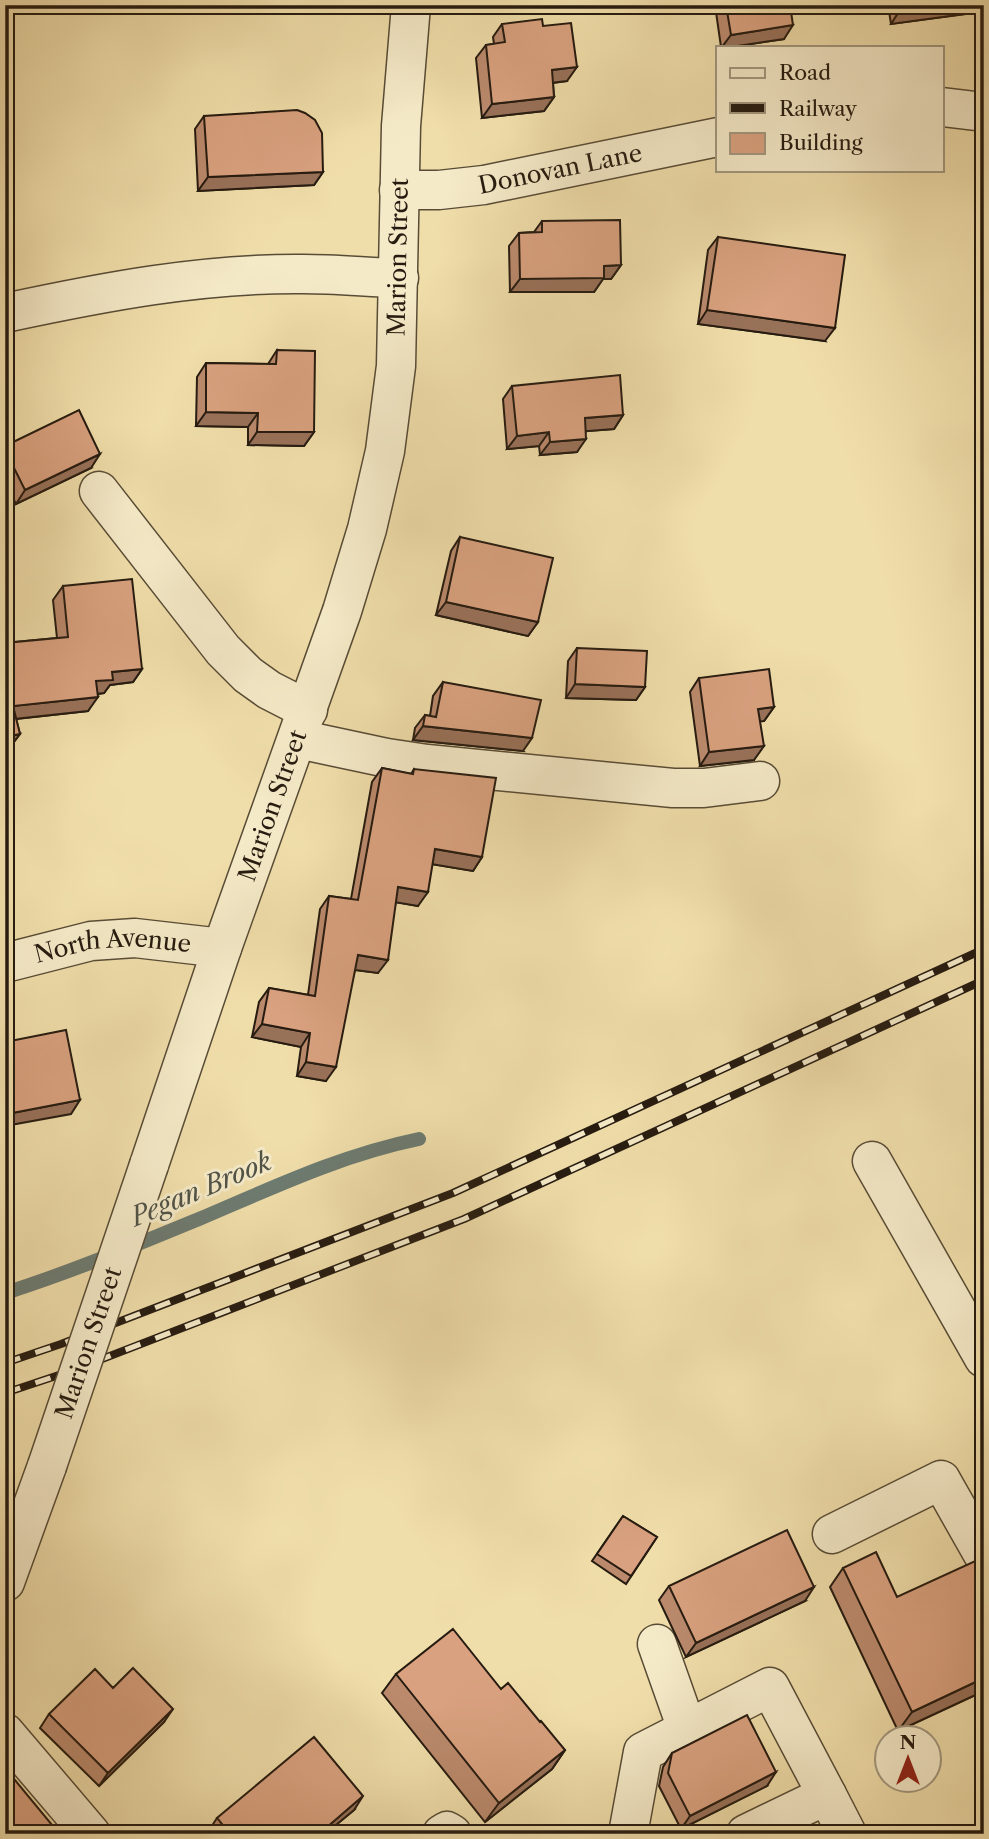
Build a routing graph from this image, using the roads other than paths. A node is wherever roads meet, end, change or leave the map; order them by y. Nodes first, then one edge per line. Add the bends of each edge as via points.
1 (411, 5) edge
2 (944, 107) edge
3 (984, 112) edge
4 (716, 137) edge
5 (399, 190) junction
6 (399, 278) junction
7 (5, 313) edge
8 (100, 491) dead end
9 (303, 725) junction
10 (761, 781) dead end
11 (222, 948) junction
12 (5, 963) edge
13 (872, 1161) dead end
14 (984, 1359) edge
15 (832, 1534) dead end
16 (984, 1556) edge
17 (5, 1582) edge
18 (657, 1644) dead end
19 (687, 1730) junction
20 (5, 1733) edge
21 (827, 1795) junction
22 (91, 1834) edge
23 (442, 1834) edge
24 (452, 1834) edge
25 (628, 1834) edge
26 (746, 1834) edge
27 (847, 1834) edge

1 - 5 street, Marion Street
2 - 3 street
4 - 5 street, Donovan Lane via 484,185
5 - 6 street, Marion Street
6 - 7 street via 226,277 89,295
6 - 9 street, Marion Street via 396,366 384,452 367,529
8 - 9 street via 223,650
9 - 10 street via 356,752 427,764 673,788
9 - 11 street, Marion Street
11 - 12 street, North Avenue via 135,938
11 - 17 street, Marion Street, bridge
13 - 14 street
15 - 16 street via 941,1480
18 - 19 street
19 - 21 street via 770,1686
19 - 25 street via 643,1752
20 - 22 street
21 - 26 street
21 - 27 street
23 - 24 street

